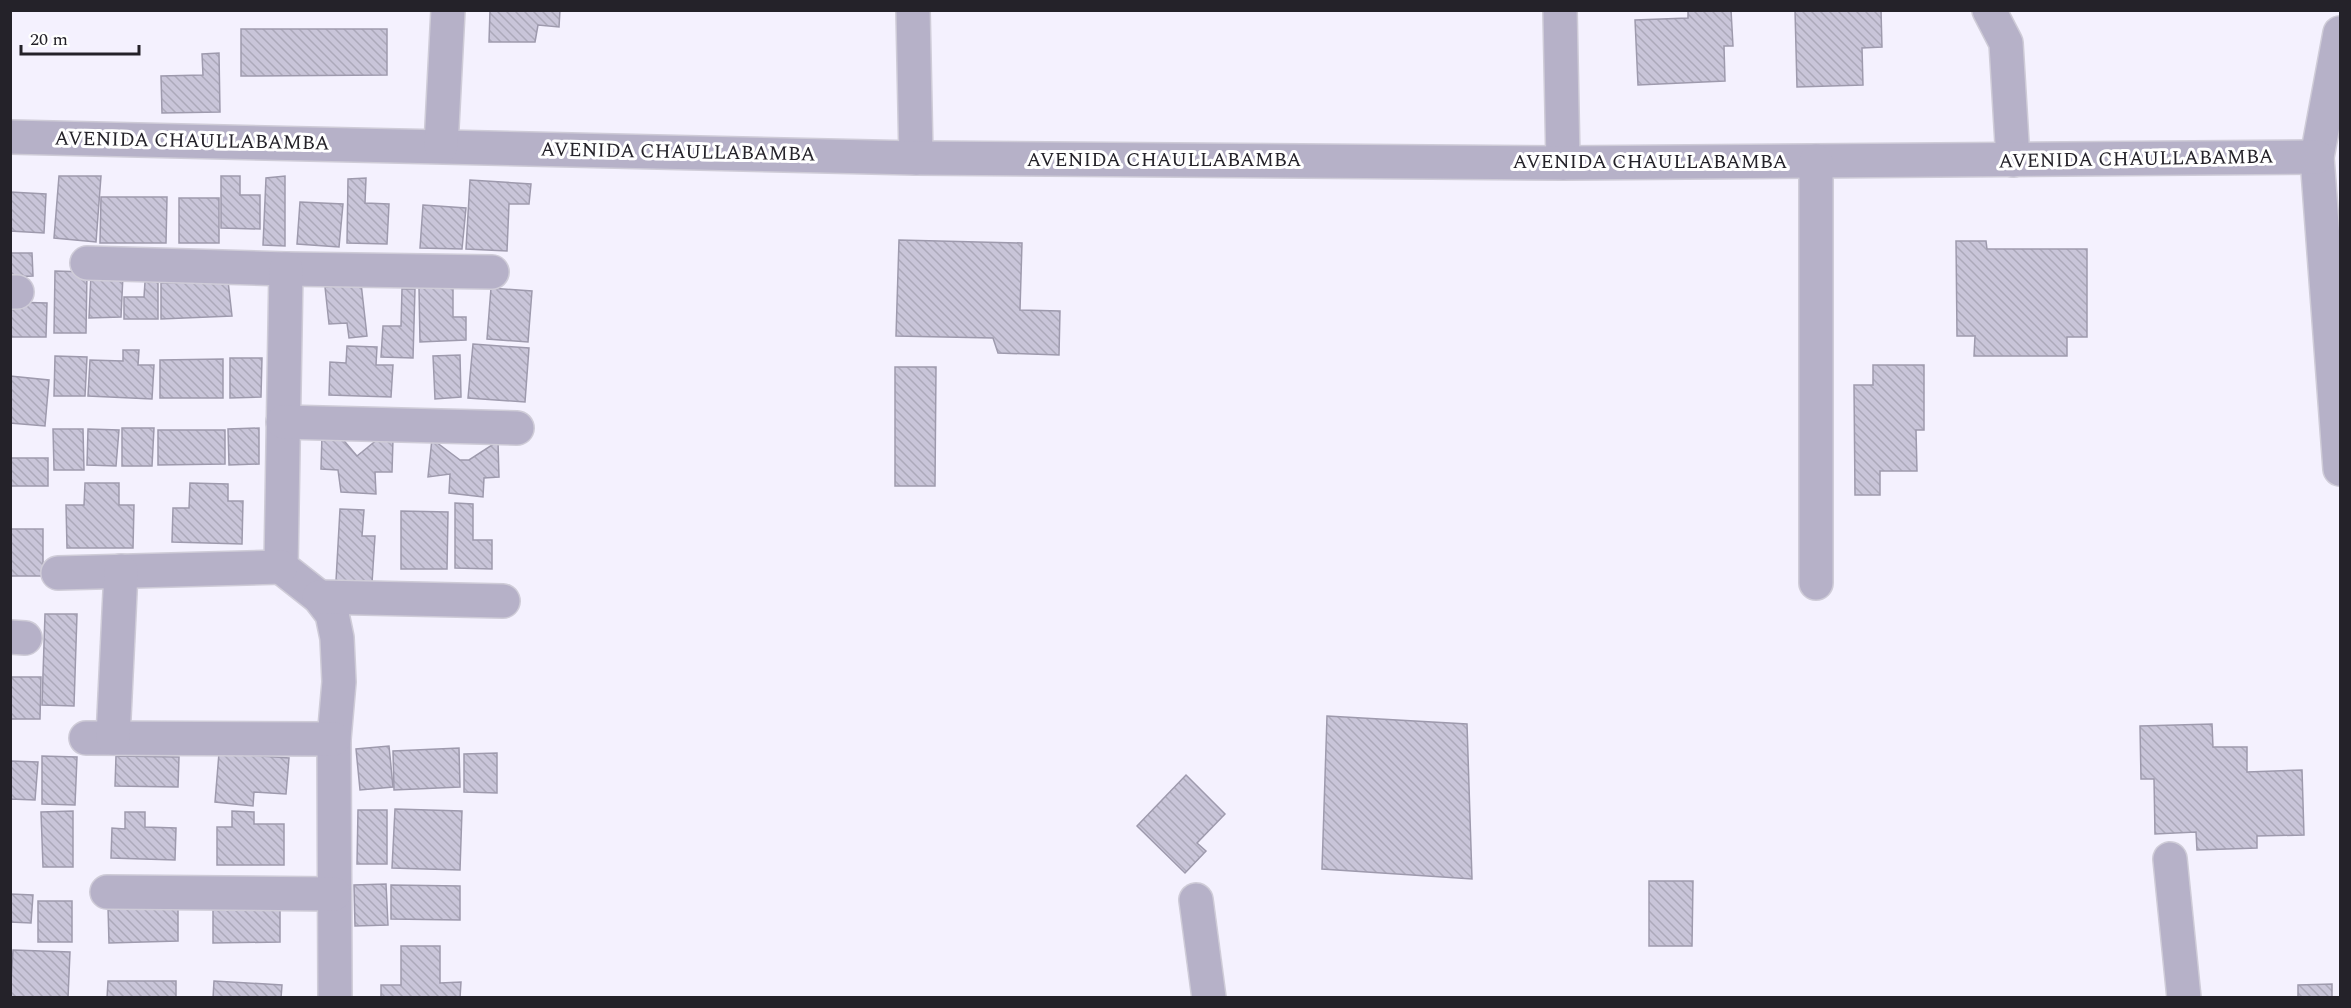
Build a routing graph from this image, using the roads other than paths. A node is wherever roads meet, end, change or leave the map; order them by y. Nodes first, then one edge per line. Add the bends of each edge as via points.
1 (447, 10) edge
2 (913, 10) edge
3 (1560, 10) edge
4 (1989, 10) edge
5 (2340, 33) edge
6 (10, 137) edge
7 (441, 146) junction
8 (2317, 157) junction
9 (916, 158) junction
10 (2013, 160) junction
11 (1816, 161) junction
12 (1563, 163) junction
13 (87, 263) dead end
14 (286, 269) junction
15 (492, 272) dead end
16 (283, 422) junction
17 (517, 428) dead end
18 (2340, 469) edge
19 (281, 567) junction
20 (121, 571) junction
21 (58, 573) dead end
22 (1816, 584) dead end
23 (319, 597) junction
24 (503, 601) dead end
25 (334, 739) junction
26 (2170, 859) dead end
27 (107, 892) dead end
28 (334, 894) junction
29 (1196, 900) dead end
30 (335, 998) edge
31 (1209, 998) edge
32 (2184, 998) edge

1 - 7 street
2 - 9 street
3 - 12 street
4 - 10 street via 2006,43
5 - 8 street
6 - 7 street, AVENIDA CHAULLABAMBA
7 - 9 street, AVENIDA CHAULLABAMBA
8 - 10 street, AVENIDA CHAULLABAMBA
8 - 18 street
9 - 12 street, AVENIDA CHAULLABAMBA
10 - 11 street, AVENIDA CHAULLABAMBA
11 - 12 street, AVENIDA CHAULLABAMBA
11 - 22 street
13 - 14 street
14 - 15 street
14 - 16 street
16 - 17 street
16 - 19 street
19 - 20 street
19 - 23 street
20 - 21 street
20 - 25 street via 99,738
23 - 24 street
23 - 25 street via 332,614 337,638 339,682
25 - 28 street
26 - 32 street
27 - 28 street
28 - 30 street
29 - 31 street

